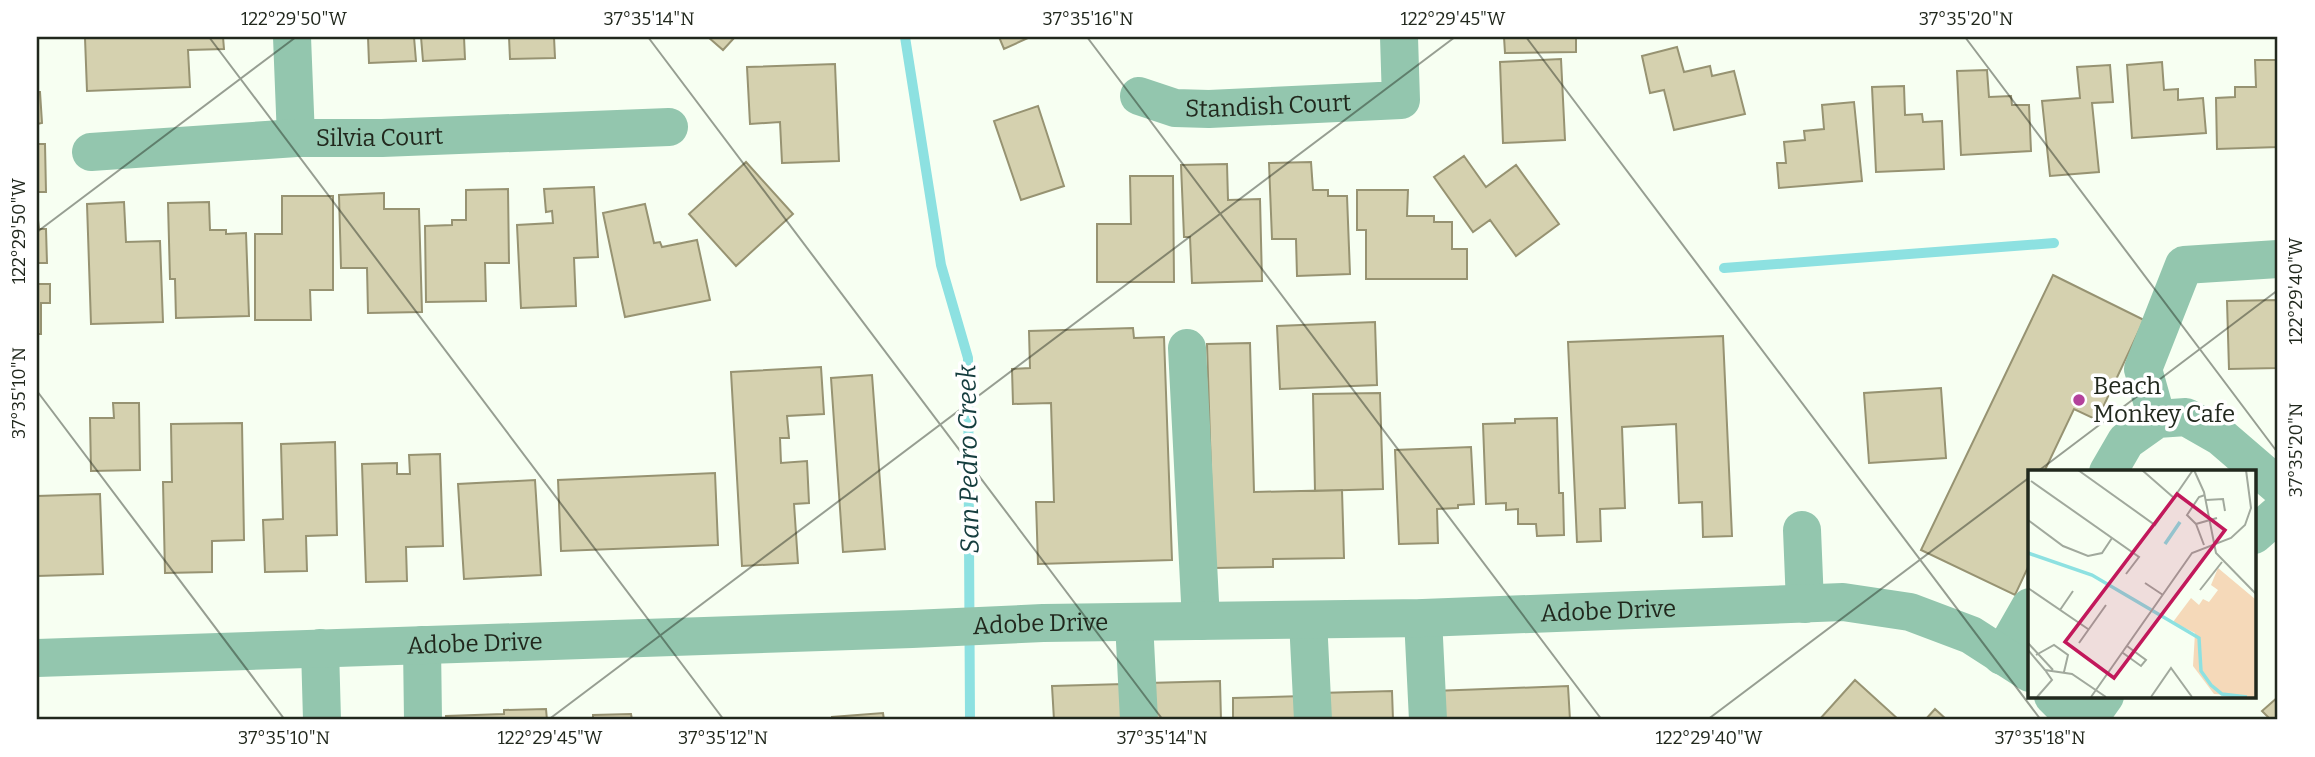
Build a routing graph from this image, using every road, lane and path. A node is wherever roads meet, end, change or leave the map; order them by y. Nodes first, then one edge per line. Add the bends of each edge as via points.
1 (292, 37) edge
2 (1399, 37) edge
3 (1139, 96) dead end
4 (669, 127) dead end
5 (296, 138) junction
6 (91, 152) dead end
7 (2278, 259) edge
8 (1187, 348) dead end
9 (2157, 419) junction
10 (2109, 470) edge
11 (2278, 486) edge
12 (2278, 514) edge
13 (1802, 530) dead end
14 (2256, 533) edge
15 (1805, 604) junction
16 (2028, 615) edge
17 (1423, 618) junction
18 (1308, 620) junction
19 (1200, 621) junction
20 (1135, 622) junction
21 (422, 645) junction
22 (320, 648) junction
23 (37, 659) edge
24 (2016, 665) edge
25 (2055, 698) edge
26 (2104, 698) edge
27 (322, 720) edge
28 (423, 720) edge
29 (1139, 720) edge
30 (1313, 720) edge
31 (1428, 720) edge
32 (2077, 720) edge
33 (2088, 720) edge

1 - 5 street
2 - 3 street, Standish Court via 1401,100 1209,109 1175,108
4 - 5 street, Silvia Court
5 - 6 street, Silvia Court
7 - 9 street via 2184,265 2143,369
8 - 19 street
9 - 10 street via 2126,441
9 - 11 street via 2186,417 2221,437
12 - 14 street
13 - 15 street
15 - 17 street, Adobe Drive
15 - 24 street, Adobe Drive via 1843,602 1910,612 1971,635
16 - 24 street
17 - 18 street, Adobe Drive
17 - 31 street
18 - 19 street, Adobe Drive
18 - 30 street
19 - 20 street, Adobe Drive
20 - 21 street, Adobe Drive
20 - 29 street
21 - 22 street, Adobe Drive
21 - 28 street
22 - 23 street, Adobe Drive
22 - 27 street
25 - 32 street
26 - 33 street

